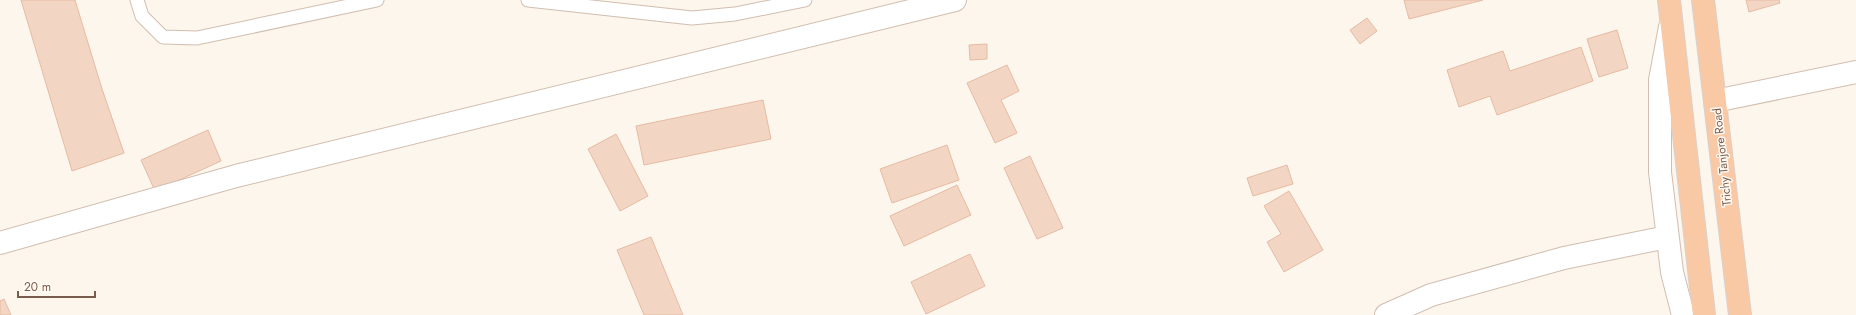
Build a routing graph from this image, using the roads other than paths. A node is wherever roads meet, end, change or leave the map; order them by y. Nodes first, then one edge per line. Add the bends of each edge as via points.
1 (136, 0) edge
2 (377, 0) edge
3 (528, 0) edge
4 (805, 0) edge
5 (955, 0) edge
6 (1703, 0) edge
7 (1670, 10) edge
8 (1856, 72) edge
9 (1715, 101) junction
10 (1668, 237) junction
11 (0, 243) edge
12 (1386, 315) edge
13 (1683, 315) edge
14 (1704, 315) edge
15 (1740, 315) edge

1 - 2 lane via 142,16 163,37 197,38
3 - 4 lane via 692,18 735,14
5 - 11 street via 236,176
6 - 9 highway, Trichy Tanjore Road
7 - 10 street via 1660,80 1659,119 1660,172
7 - 14 highway
8 - 9 street
9 - 15 highway, Trichy Tanjore Road
10 - 12 street via 1556,260 1431,295
10 - 13 street via 1672,272

